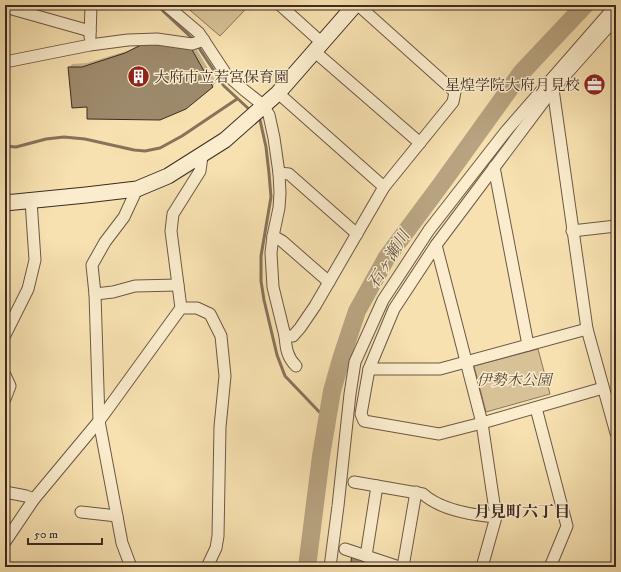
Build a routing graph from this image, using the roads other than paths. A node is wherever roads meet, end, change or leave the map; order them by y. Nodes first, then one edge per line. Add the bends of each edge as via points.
1 (91, 5) edge
2 (166, 5) edge
3 (280, 5) edge
4 (357, 5) edge
5 (616, 5) edge
6 (5, 7) edge
7 (616, 18) edge
8 (90, 31) junction
9 (204, 40) junction
10 (90, 45) junction
11 (318, 47) junction
12 (5, 62) edge
13 (553, 90) junction
14 (278, 93) junction
15 (257, 111) junction
16 (420, 143) junction
17 (202, 156) junction
18 (494, 167) junction
19 (279, 173) junction
20 (384, 187) junction
21 (137, 189) junction
22 (31, 201) junction
23 (5, 203) edge
24 (616, 226) edge
25 (572, 231) junction
26 (357, 234) junction
27 (273, 236) junction
28 (436, 245) junction
29 (329, 282) junction
30 (178, 285) junction
31 (95, 294) junction
32 (181, 308) junction
33 (586, 329) junction
34 (5, 335) edge
35 (284, 336) junction
36 (528, 346) junction
37 (467, 363) junction
38 (296, 366) dead end
39 (369, 369) junction
40 (5, 375) edge
41 (603, 388) junction
42 (5, 399) edge
43 (536, 408) junction
44 (99, 421) junction
45 (482, 423) junction
46 (616, 433) edge
47 (354, 482) dead end
48 (378, 486) junction
49 (5, 492) edge
50 (416, 492) junction
51 (34, 499) junction
52 (81, 512) dead end
53 (117, 516) junction
54 (496, 517) junction
55 (5, 542) edge
56 (345, 550) dead end
57 (366, 556) junction
58 (132, 567) edge
59 (207, 567) edge
60 (330, 567) edge
61 (399, 567) edge
62 (403, 567) edge
63 (482, 567) edge
64 (550, 567) edge

1 - 8 street
2 - 9 street
3 - 11 street
4 - 11 street
4 - 16 street via 455,92 453,102
5 - 60 street via 506,130 429,230 383,300 355,362
6 - 8 street
7 - 13 street
8 - 10 street
9 - 10 street via 192,44 147,38
9 - 15 street via 226,74 244,90
10 - 12 street
11 - 14 street
11 - 16 street
13 - 18 street
13 - 25 street
14 - 15 street
14 - 20 street
15 - 17 street via 225,140
15 - 19 street via 269,115
16 - 20 street
17 - 21 street via 168,176
17 - 30 street via 200,171 173,214 171,231
18 - 28 street
18 - 36 street
19 - 26 street via 289,174
19 - 27 street via 279,208
20 - 26 street
21 - 22 street
21 - 31 street via 124,217 92,265
22 - 23 street
22 - 34 street via 35,260 28,289
24 - 25 street
25 - 33 street
26 - 29 street
27 - 29 street
27 - 35 street via 273,287
28 - 37 street
28 - 39 street via 394,309
29 - 35 street via 300,328 293,336
30 - 31 street via 135,286
30 - 32 street
31 - 44 street
32 - 44 street
32 - 59 street via 197,308 210,314 221,336 225,376 220,427 218,536 216,548
33 - 36 street
33 - 41 street
35 - 38 street via 287,354
36 - 37 street
37 - 39 street via 440,369
37 - 45 street
39 - 45 street via 361,414 364,421 439,434
40 - 42 street via 10,386
41 - 43 street
41 - 46 street
43 - 45 street
43 - 64 street via 567,526
44 - 51 street
44 - 53 street
45 - 54 street
47 - 48 street
48 - 50 street
48 - 57 street
49 - 51 street
50 - 54 street via 431,501 463,512
50 - 62 street
51 - 55 street
52 - 53 street
53 - 58 street via 122,543
54 - 63 street
56 - 57 street
57 - 61 street

